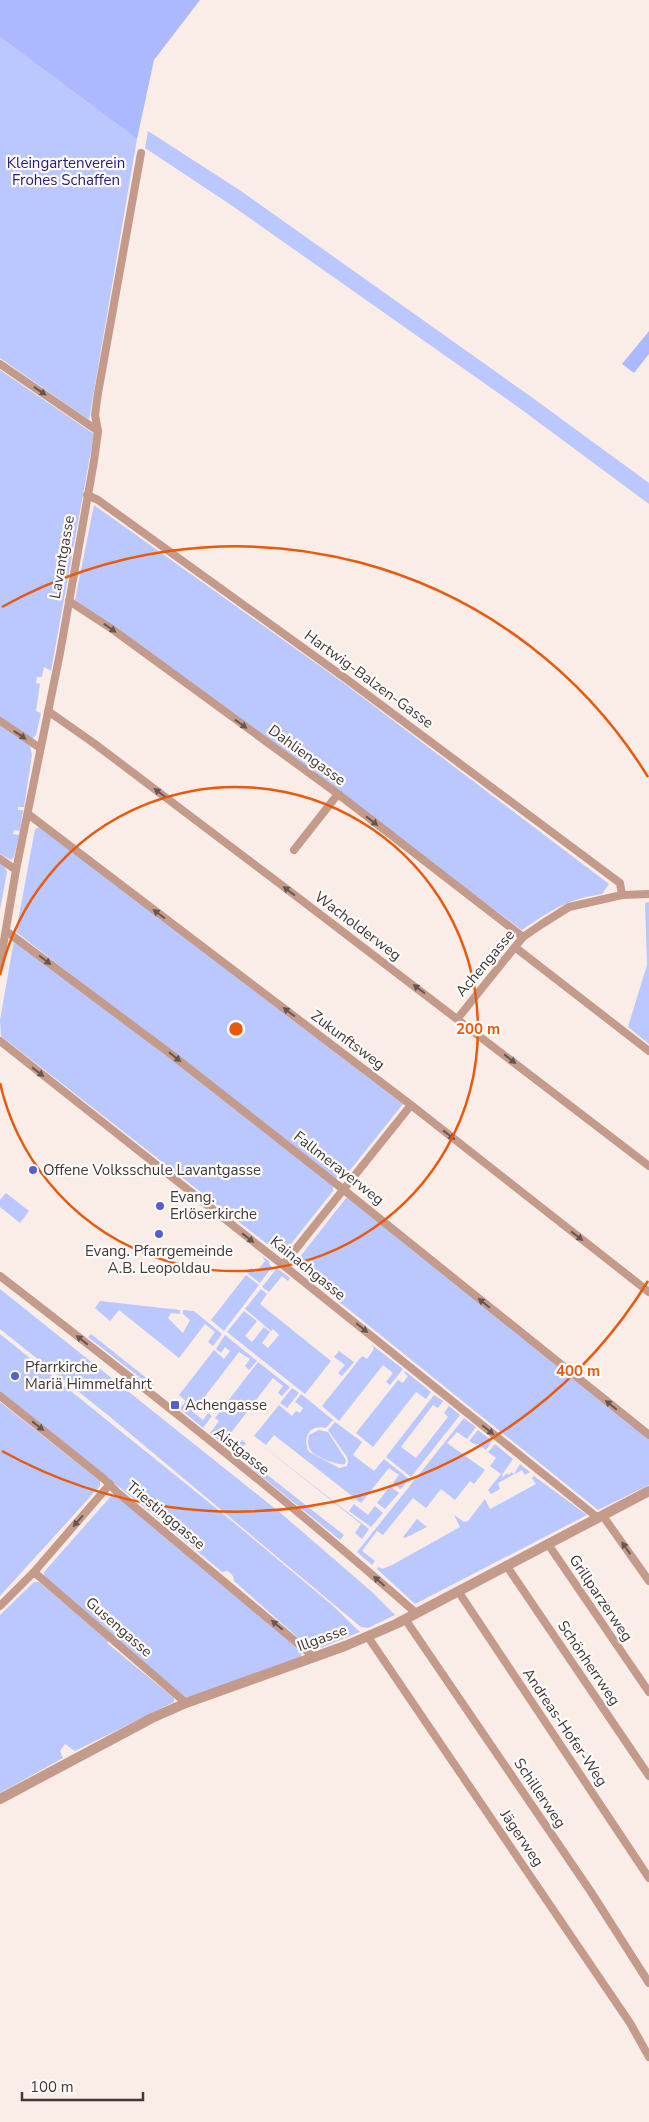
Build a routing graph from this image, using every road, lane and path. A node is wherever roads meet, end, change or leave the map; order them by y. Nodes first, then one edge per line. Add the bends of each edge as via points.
1 (141, 153) dead end
2 (0, 364) edge
3 (98, 431) junction
4 (88, 495) junction
5 (69, 601) junction
6 (48, 711) junction
7 (0, 721) edge
8 (40, 748) junction
9 (338, 794) junction
10 (28, 814) junction
11 (294, 850) dead end
12 (0, 859) edge
13 (16, 870) junction
14 (649, 894) edge
15 (622, 895) junction
16 (6, 931) junction
17 (523, 937) junction
18 (516, 948) junction
19 (0, 964) edge
20 (458, 1018) junction
21 (0, 1041) edge
22 (649, 1051) edge
23 (411, 1105) junction
24 (649, 1166) edge
25 (344, 1190) junction
26 (283, 1265) junction
27 (0, 1276) edge
28 (649, 1292) edge
29 (0, 1396) edge
30 (649, 1435) edge
31 (110, 1484) junction
32 (649, 1491) edge
33 (600, 1517) junction
34 (548, 1544) junction
35 (506, 1565) junction
36 (34, 1572) junction
37 (649, 1581) edge
38 (458, 1591) junction
39 (0, 1606) edge
40 (416, 1614) junction
41 (405, 1619) junction
42 (368, 1637) junction
43 (314, 1657) junction
44 (649, 1692) edge
45 (186, 1703) junction
46 (649, 1776) edge
47 (0, 1799) edge
48 (649, 1878) edge
49 (649, 1984) edge
50 (649, 2056) edge

1 - 3 street, Lavantgasse via 96,408
2 -> 3 street
3 - 4 street, Lavantgasse
4 - 5 street, Lavantgasse
4 - 15 street, Hartwig-Balzen-Gasse via 325,664 614,878 620,883
5 - 6 street, Lavantgasse
5 -> 9 street, Dahliengasse
6 - 8 street, Lavantgasse
20 -> 6 street, Wacholderweg
7 -> 8 street
8 - 10 street, Lavantgasse
9 - 11 street
9 -> 17 street, Dahliengasse
10 - 13 street, Lavantgasse
23 -> 10 street, Zukunftsweg
12 - 13 street
13 - 16 street, Lavantgasse
14 - 15 street, Achengasse
15 - 17 street, Achengasse via 569,907
16 - 19 street, Lavantgasse
16 -> 25 street, Fallmerayerweg via 172,1055
17 - 18 street, Achengasse
18 - 20 street, Achengasse
18 - 22 street
20 -> 24 street, Wacholderweg
21 -> 26 street, Kainachgasse
23 - 25 street
23 -> 28 street, Zukunftsweg
25 - 26 street
30 -> 25 street, Fallmerayerweg
26 -> 33 street, Kainachgasse
40 -> 27 street, Aistgasse via 237,1464
29 -> 31 street, Triestinggasse
31 -> 36 street
43 -> 31 street, Triestinggasse
32 - 33 street, Illgasse
33 - 34 street, Illgasse
37 -> 33 street, Kainachgasse
34 - 35 street, Illgasse
34 - 44 street, Grillparzerweg
35 - 38 street, Illgasse
35 - 46 street, Schönherrweg
36 - 39 street
36 - 45 street, Gusengasse
38 - 40 street, Illgasse
38 - 48 street, Andreas-Hofer-Weg
40 - 41 street, Illgasse
41 - 42 street, Illgasse
41 - 49 street, Schillerweg via 591,1892
42 - 43 street, Illgasse
42 - 50 street, Jägerweg via 630,2022
43 - 45 street, Illgasse
45 - 47 street, Illgasse via 129,1729

